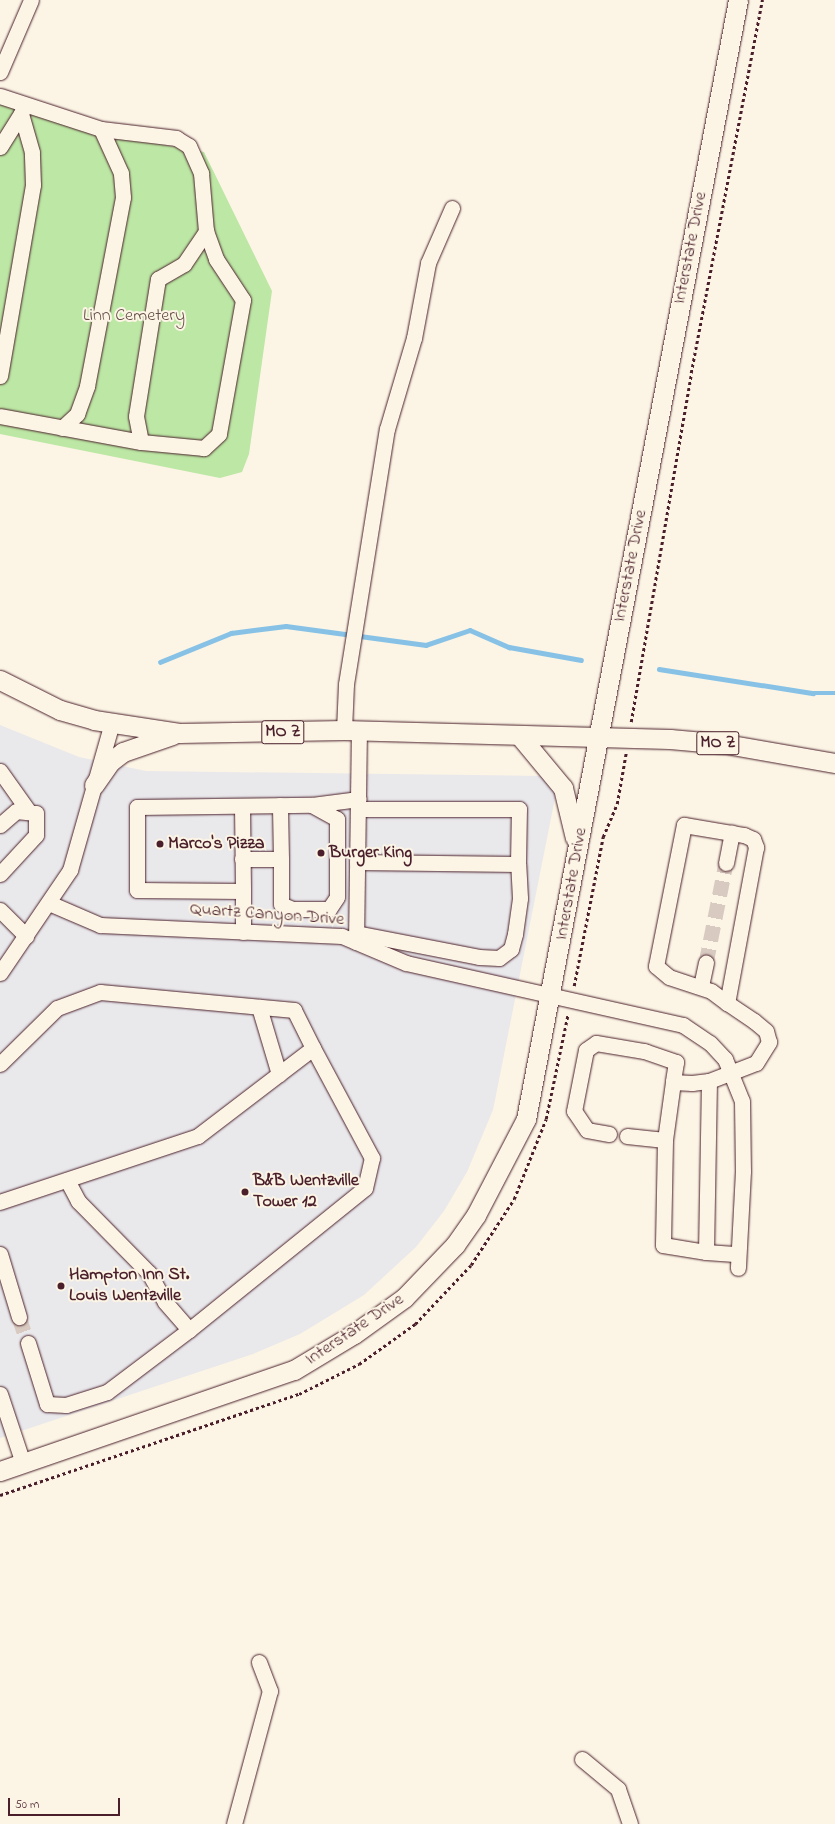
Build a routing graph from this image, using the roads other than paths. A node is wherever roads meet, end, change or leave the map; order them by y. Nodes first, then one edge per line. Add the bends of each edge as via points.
1 (31, 0) edge
2 (738, 0) edge
3 (0, 72) edge
4 (0, 96) edge
5 (23, 110) junction
6 (102, 129) junction
7 (0, 147) edge
8 (452, 208) dead end
9 (206, 231) junction
10 (0, 376) edge
11 (0, 416) edge
12 (62, 428) junction
13 (141, 442) junction
14 (0, 680) edge
15 (112, 723) junction
16 (352, 730) junction
17 (179, 733) junction
18 (519, 735) junction
19 (599, 737) junction
20 (835, 763) edge
21 (0, 771) edge
22 (94, 785) junction
23 (359, 804) junction
24 (242, 806) junction
25 (280, 806) junction
26 (312, 806) junction
27 (27, 809) junction
28 (0, 825) edge
29 (732, 833) junction
30 (578, 850) junction
31 (242, 859) junction
32 (281, 859) junction
33 (357, 862) junction
34 (726, 863) tunnel mouth
35 (518, 864) junction
36 (0, 874) edge
37 (243, 891) junction
38 (49, 904) junction
39 (0, 910) edge
40 (242, 932) junction
41 (26, 936) junction
42 (356, 938) junction
43 (706, 963) tunnel mouth
44 (0, 973) edge
45 (701, 986) junction
46 (551, 994) junction
47 (727, 1003) junction
48 (258, 1007) junction
49 (313, 1048) junction
50 (0, 1064) edge
51 (732, 1073) junction
52 (279, 1074) junction
53 (709, 1081) junction
54 (673, 1082) junction
55 (609, 1134) dead end
56 (627, 1136) dead end
57 (665, 1140) junction
58 (67, 1180) junction
59 (1, 1199) edge
60 (706, 1252) junction
61 (0, 1254) edge
62 (19, 1317) tunnel mouth
63 (189, 1330) junction
64 (28, 1343) tunnel mouth
65 (0, 1394) edge
66 (24, 1463) junction
67 (0, 1471) edge
68 (259, 1662) dead end
69 (582, 1759) dead end
70 (234, 1824) edge
71 (630, 1824) edge

1 - 3 street
2 - 19 main road, Interstate Drive
4 - 5 street
5 - 6 street
5 - 7 street
5 - 10 street via 32,152 33,185
6 - 9 street via 176,138 189,146 201,173
6 - 12 street via 121,173 123,197 87,386 77,414
8 - 16 street via 428,263 414,338 387,429 346,684
9 - 13 street via 184,264 158,279 136,416
9 - 13 street via 216,259 243,300 219,434 204,448
11 - 12 street
12 - 13 street
14 - 15 main road, MO Z via 60,710
15 - 17 main road, MO Z
15 - 22 street
16 - 17 main road, MO Z
16 - 18 main road, MO Z
16 - 23 street
17 - 22 main road via 123,752 110,762
18 - 19 main road, MO Z
18 - 30 main road via 562,788
19 - 20 main road, MO Z via 698,740
19 - 30 main road, Interstate Drive
21 - 27 street
22 - 38 street via 70,870
23 - 26 street
23 - 33 street
23 - 35 street via 519,808
24 - 25 street
24 - 31 street
24 - 37 street via 137,807 137,890
25 - 26 street
25 - 32 street
26 - 32 street via 337,819 337,897 329,909 292,909 282,904
27 - 28 street via 16,811
27 - 36 street via 36,813 36,835
29 - 34 street
29 - 45 street via 684,825 656,966 669,977
29 - 47 street via 753,838 756,847
30 - 46 main road, Interstate Drive
31 - 32 street
31 - 37 street
33 - 35 street
33 - 42 street
35 - 42 street via 520,898 515,934 511,949 499,958
37 - 40 street
38 - 40 street, Quartz Canyon Drive via 100,925
38 - 41 street
39 - 41 street
40 - 42 street, Quartz Canyon Drive
41 - 44 street
42 - 46 street, Quartz Canyon Drive via 406,963
43 - 45 street
45 - 47 street
46 - 51 street, Quartz Canyon Drive via 683,1024 710,1043
46 - 66 main road, Interstate Drive via 526,1119 476,1215 456,1245 404,1298 294,1370
47 - 51 street via 758,1024 766,1032 769,1042 756,1062
48 - 49 street via 294,1010
48 - 50 street via 100,992 57,1008
48 - 52 street
49 - 52 street
49 - 63 street via 372,1158 365,1188
51 - 53 street
51 - 60 street, Quartz Canyon Drive via 742,1101 744,1122 738,1261
52 - 58 street via 198,1136
53 - 54 street
53 - 60 street
54 - 55 street via 676,1062 608,1042 596,1042 586,1050 574,1111 587,1130
54 - 57 street
56 - 57 street
57 - 60 street via 663,1245
58 - 59 street
58 - 63 street via 78,1201 149,1273 165,1302
61 - 62 street
63 - 64 street via 107,1392 66,1405 47,1404
65 - 66 street
66 - 67 main road, Interstate Drive
68 - 70 street via 270,1691
69 - 71 street via 618,1789

